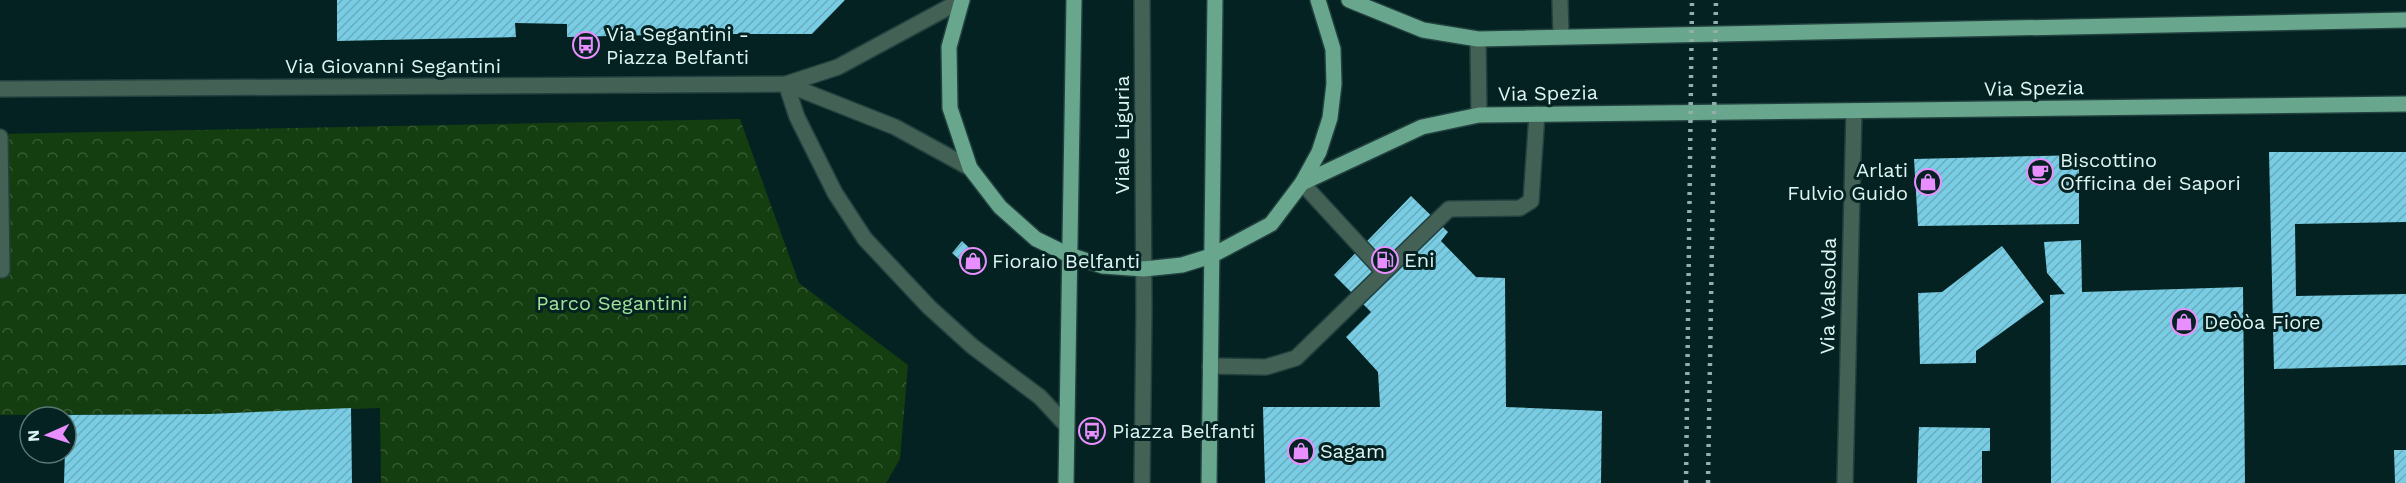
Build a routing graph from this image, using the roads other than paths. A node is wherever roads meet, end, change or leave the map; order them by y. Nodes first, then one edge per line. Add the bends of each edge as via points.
1 (962, 0) edge
2 (1074, 0) edge
3 (1142, 0) edge
4 (1215, 0) edge
5 (1318, 0) edge
6 (1349, 0) edge
7 (1560, 0) edge
8 (2406, 20) edge
9 (1560, 37) junction
10 (1478, 39) junction
11 (786, 84) junction
12 (0, 89) edge
13 (2406, 104) edge
14 (1854, 111) junction
15 (1537, 114) junction
16 (1479, 115) junction
17 (0, 137) edge
18 (970, 168) junction
19 (1302, 183) junction
20 (1070, 255) junction
21 (1211, 256) junction
22 (1144, 269) junction
23 (2, 270) dead end
24 (1384, 272) junction
25 (1210, 366) junction
26 (1067, 426) junction
27 (1066, 483) edge
28 (1142, 483) edge
29 (1209, 483) edge
30 (1845, 483) edge

1 - 11 street via 838,67
1 - 18 main road via 949,47 950,108
2 - 20 main road
3 - 22 street, Viale Liguria
4 - 21 main road
5 - 19 main road via 1333,49 1335,84 1319,152
6 - 10 main road via 1424,30
7 - 9 street
8 - 9 main road
9 - 10 main road
10 - 16 street, Via Spezia
11 - 12 street, Via Giovanni Segantini
11 - 18 street via 895,127
11 - 26 street via 797,117 835,193 865,239 929,307 972,346 1041,397
13 - 14 main road, Via Spezia
14 - 15 main road, Via Spezia
14 - 30 street, Via Valsolda
15 - 16 main road, Via Spezia
15 - 24 street via 1531,201 1520,208 1449,209
16 - 19 main road via 1422,127
17 - 23 street
18 - 20 main road via 1014,221 1036,239
19 - 21 main road via 1271,224
19 - 24 street
20 - 22 main road via 1103,266
20 - 26 main road
21 - 22 main road via 1182,265
21 - 25 main road
22 - 28 street, Viale Liguria
24 - 25 street via 1296,358 1266,367
25 - 29 main road
26 - 27 main road

